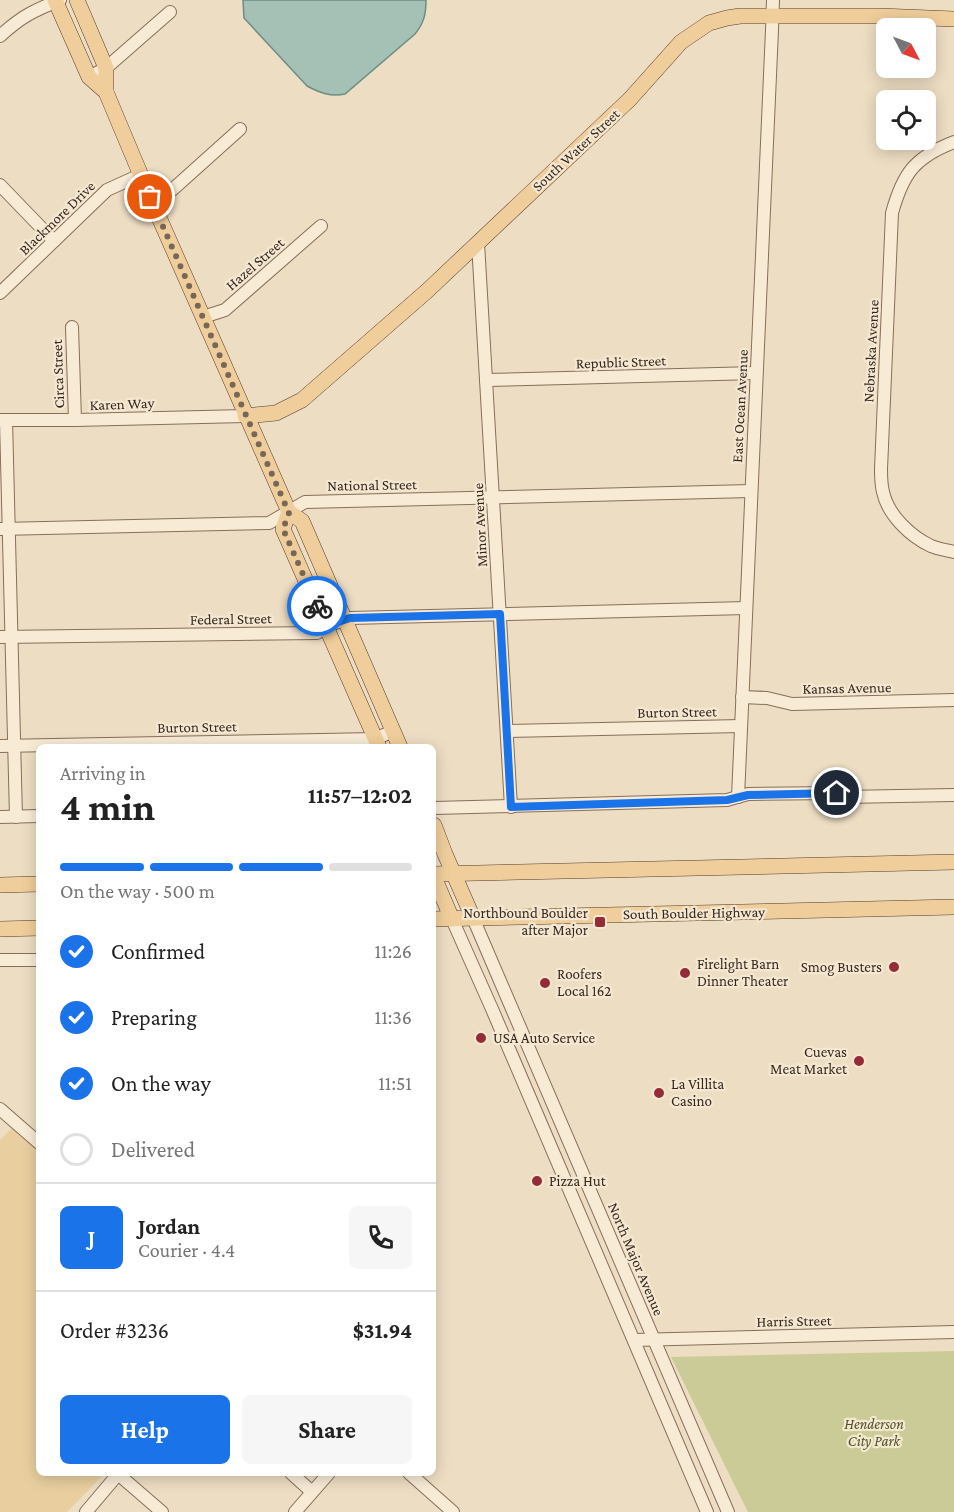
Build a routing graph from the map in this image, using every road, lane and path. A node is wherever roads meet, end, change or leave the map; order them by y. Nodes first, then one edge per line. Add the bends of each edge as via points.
1 (77, 0) edge
2 (772, 0) edge
3 (57, 1) edge
4 (170, 12) dead end
5 (772, 16) junction
6 (954, 19) edge
7 (0, 36) edge
8 (106, 68) junction
9 (89, 77) junction
10 (106, 92) junction
11 (240, 129) dead end
12 (954, 142) edge
13 (140, 175) junction
14 (0, 185) edge
15 (150, 197) junction
16 (321, 226) dead end
17 (54, 241) junction
18 (478, 243) junction
19 (0, 293) edge
20 (203, 317) junction
21 (72, 327) dead end
22 (756, 373) junction
23 (486, 380) junction
24 (245, 416) junction
25 (3, 420) edge
26 (75, 420) junction
27 (751, 491) junction
28 (493, 497) junction
29 (289, 513) junction
30 (4, 529) edge
31 (954, 552) edge
32 (746, 608) junction
33 (500, 614) junction
34 (345, 620) junction
35 (326, 626) junction
36 (5, 637) edge
37 (742, 697) junction
38 (954, 700) edge
39 (741, 726) junction
40 (393, 731) junction
41 (507, 731) junction
42 (377, 743) edge
43 (256, 744) edge
44 (399, 744) edge
45 (0, 746) edge
46 (14, 746) junction
47 (36, 746) edge
48 (954, 795) edge
49 (738, 797) junction
50 (511, 807) junction
51 (436, 808) edge
52 (36, 816) edge
53 (0, 817) edge
54 (16, 817) junction
55 (436, 830) edge
56 (954, 862) edge
57 (453, 874) junction
58 (436, 876) edge
59 (436, 881) edge
60 (36, 884) edge
61 (0, 885) edge
62 (954, 907) edge
63 (473, 918) junction
64 (436, 919) edge
65 (452, 919) junction
66 (36, 928) edge
67 (0, 929) edge
68 (0, 960) edge
69 (36, 960) edge
70 (0, 1109) edge
71 (36, 1140) edge
72 (571, 1144) junction
73 (553, 1151) junction
74 (616, 1249) junction
75 (598, 1257) junction
76 (954, 1332) edge
77 (655, 1339) junction
78 (634, 1340) junction
79 (694, 1433) junction
80 (677, 1440) junction
81 (700, 1447) junction
82 (682, 1454) junction
83 (117, 1476) edge
84 (121, 1476) edge
85 (294, 1476) edge
86 (326, 1476) edge
87 (412, 1476) edge
88 (312, 1492) junction
89 (449, 1511) edge
90 (86, 1512) edge
91 (162, 1512) edge
92 (295, 1512) edge
93 (707, 1512) edge
94 (728, 1512) edge

1 - 8 main road
2 - 5 street, East Ocean Avenue
3 - 7 street via 35,9
3 - 9 main road
4 - 8 street
5 - 6 main road, South Water Street
5 - 18 main road, South Water Street via 740,16 709,23 681,42 630,99
5 - 22 street, East Ocean Avenue
8 - 9 street
8 - 10 main road
9 - 10 main road
10 - 13 main road
11 - 15 street via 172,190
12 - 31 street, Nebraska Avenue via 921,159 905,179 892,213 881,468 883,492 900,523 927,544
13 - 15 main road
13 - 17 street, Blackmore Drive via 107,190
14 - 17 street
15 - 20 main road
16 - 20 street, Hazel Street via 225,310
17 - 19 street, Blackmore Drive
18 - 23 street, Minor Avenue
18 - 24 main road, South Water Street via 302,400 276,413
20 - 24 main road
21 - 26 street, Circa Street
22 - 23 street, Republic Street
22 - 27 street, East Ocean Avenue
23 - 28 street, Minor Avenue
24 - 26 street, Karen Way
24 - 29 main road
25 - 26 street, Karen Way
25 - 30 street
27 - 28 street, National Street
27 - 32 street, East Ocean Avenue
28 - 29 street, National Street via 305,502
28 - 33 street, Minor Avenue
29 - 30 street, National Street via 269,523
29 - 34 main road via 302,521
29 - 35 main road via 283,529
30 - 36 street
32 - 33 street, Federal Street
32 - 37 street, East Ocean Avenue
33 - 34 street, Federal Street
33 - 41 street, Minor Avenue
34 - 35 street, Federal Street
34 - 40 main road
35 - 36 street, Federal Street via 317,633
35 - 42 main road
36 - 46 street
37 - 38 street, Kansas Avenue via 792,704
37 - 39 street, East Ocean Avenue
39 - 41 street, Burton Street
39 - 49 street, East Ocean Avenue
40 - 42 street, Burton Street
40 - 44 main road
41 - 50 street, Minor Avenue
42 - 43 street, Burton Street
45 - 46 street, Burton Street
46 - 47 street, Burton Street
46 - 54 street
48 - 49 street via 844,797 837,793
49 - 50 street
50 - 51 street
52 - 54 street
53 - 54 street
55 - 57 main road
56 - 57 main road
57 - 58 main road
57 - 63 main road
59 - 65 main road
60 - 61 main road
62 - 63 main road, South Boulder Highway
63 - 65 main road, South Boulder Highway
63 - 72 street, North Major Avenue
64 - 65 main road, South Boulder Highway
65 - 73 street
66 - 67 main road
68 - 69 street
70 - 71 street
72 - 73 street
72 - 74 street, North Major Avenue
73 - 75 street
74 - 75 street
74 - 77 street, North Major Avenue
75 - 78 street
76 - 77 street, Harris Street
77 - 78 street, Harris Street
77 - 79 street, North Major Avenue
78 - 80 street
79 - 80 street
79 - 81 street, North Major Avenue
80 - 82 street
81 - 82 street
81 - 94 street, North Major Avenue
82 - 93 street
83 - 90 street
84 - 91 street
85 - 88 street
86 - 88 street
87 - 89 street
88 - 92 street

